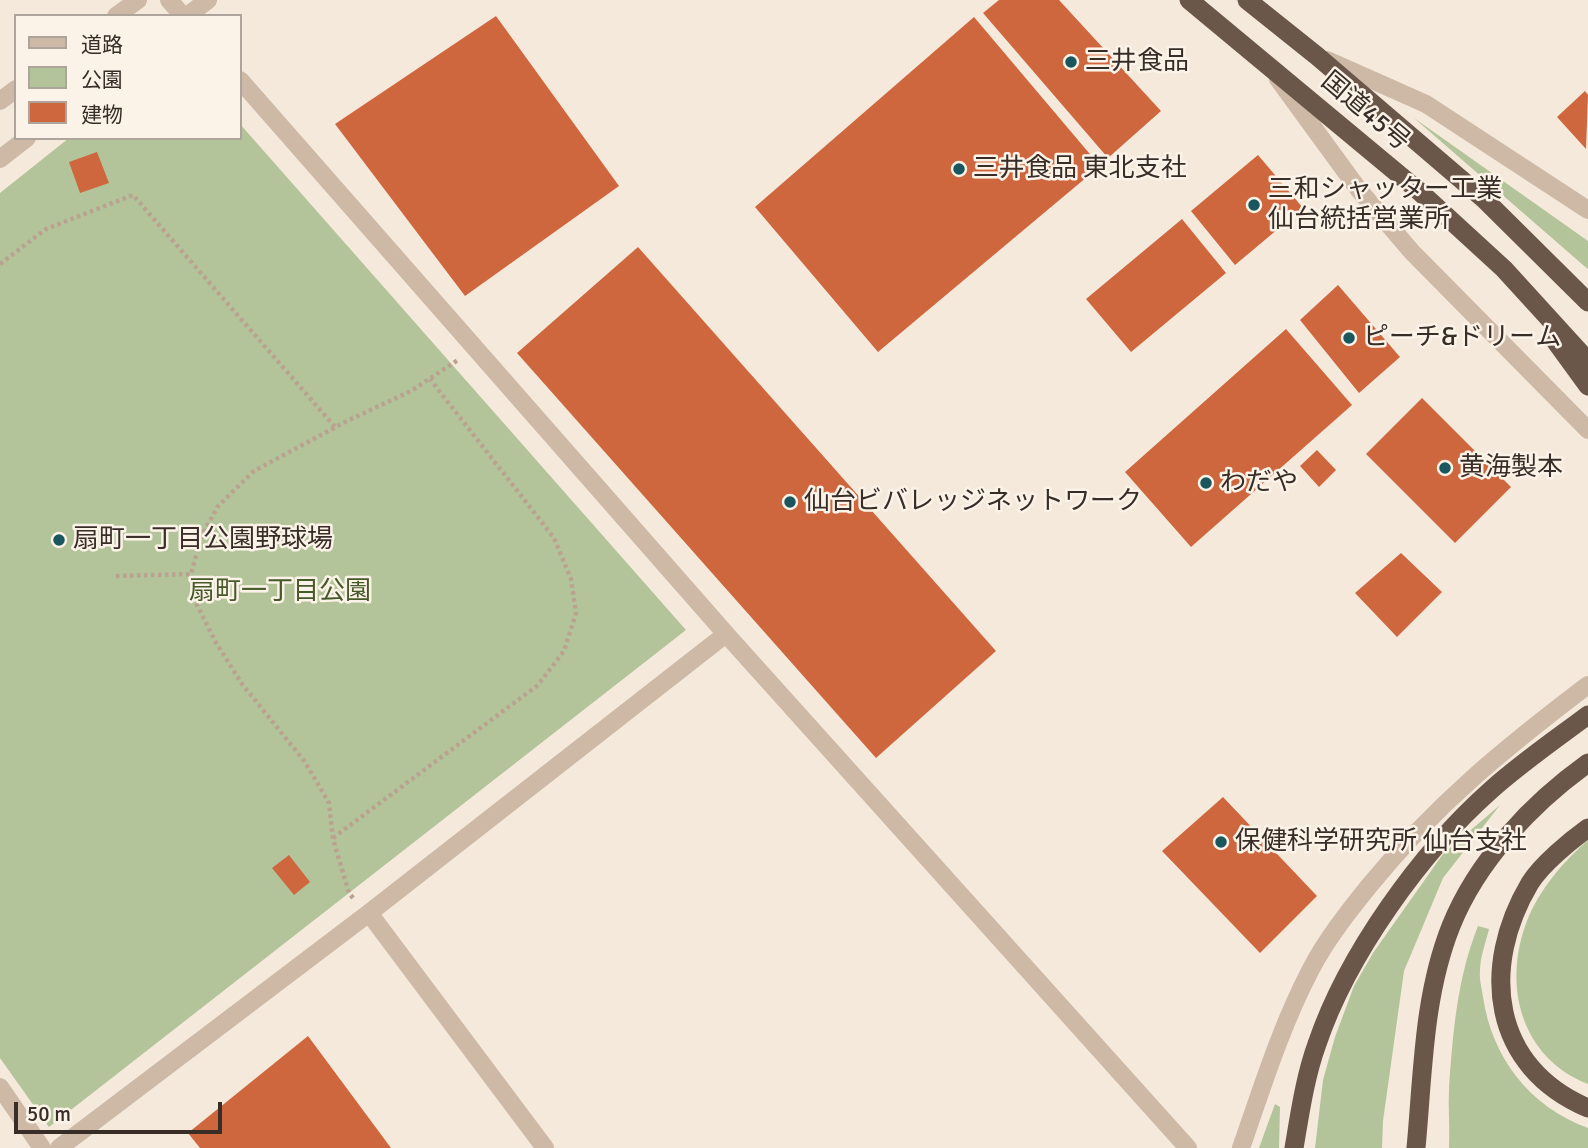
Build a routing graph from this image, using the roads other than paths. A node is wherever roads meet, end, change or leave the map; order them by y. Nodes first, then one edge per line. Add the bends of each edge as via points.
1 (138, 0) edge
2 (169, 0) edge
3 (208, 0) edge
4 (1189, 0) edge
5 (1247, 0) edge
6 (119, 14) edge
7 (183, 14) edge
8 (188, 14) edge
9 (1317, 56) junction
10 (1269, 66) junction
11 (242, 82) edge
12 (24, 140) edge
13 (0, 159) edge
14 (1588, 210) edge
15 (1504, 269) junction
16 (1588, 302) edge
17 (1588, 361) edge
18 (1588, 386) edge
19 (1588, 430) edge
20 (726, 634) junction
21 (1588, 685) edge
22 (1588, 715) edge
23 (1588, 763) edge
24 (1588, 828) edge
25 (369, 913) junction
26 (0, 1087) edge
27 (1588, 1108) edge
28 (42, 1148) edge
29 (59, 1148) edge
30 (545, 1148) edge
31 (1188, 1148) edge
32 (1241, 1148) edge
33 (1294, 1148) edge
34 (1416, 1148) edge

1 - 6 street
2 - 7 street
3 - 8 street
4 - 10 highway, 国道45号
5 - 9 highway, 国道45号
9 - 14 street via 1426,104
9 - 16 highway, 国道45号 via 1484,199
10 - 15 highway, 国道45号
10 - 19 street via 1359,190 1412,252
11 - 20 street
12 - 13 street
15 - 17 highway, 国道45号
15 - 18 highway
20 - 25 street
20 - 31 street
21 - 32 street via 1438,808 1348,912 1311,968 1288,1018
22 - 33 highway via 1491,790 1421,864 1383,915 1317,1042
23 - 34 highway via 1535,809 1492,856 1451,926 1427,1023
24 - 27 highway via 1532,880 1510,923 1500,971 1502,1011 1519,1052 1542,1081
25 - 29 street
25 - 30 street
26 - 28 street

